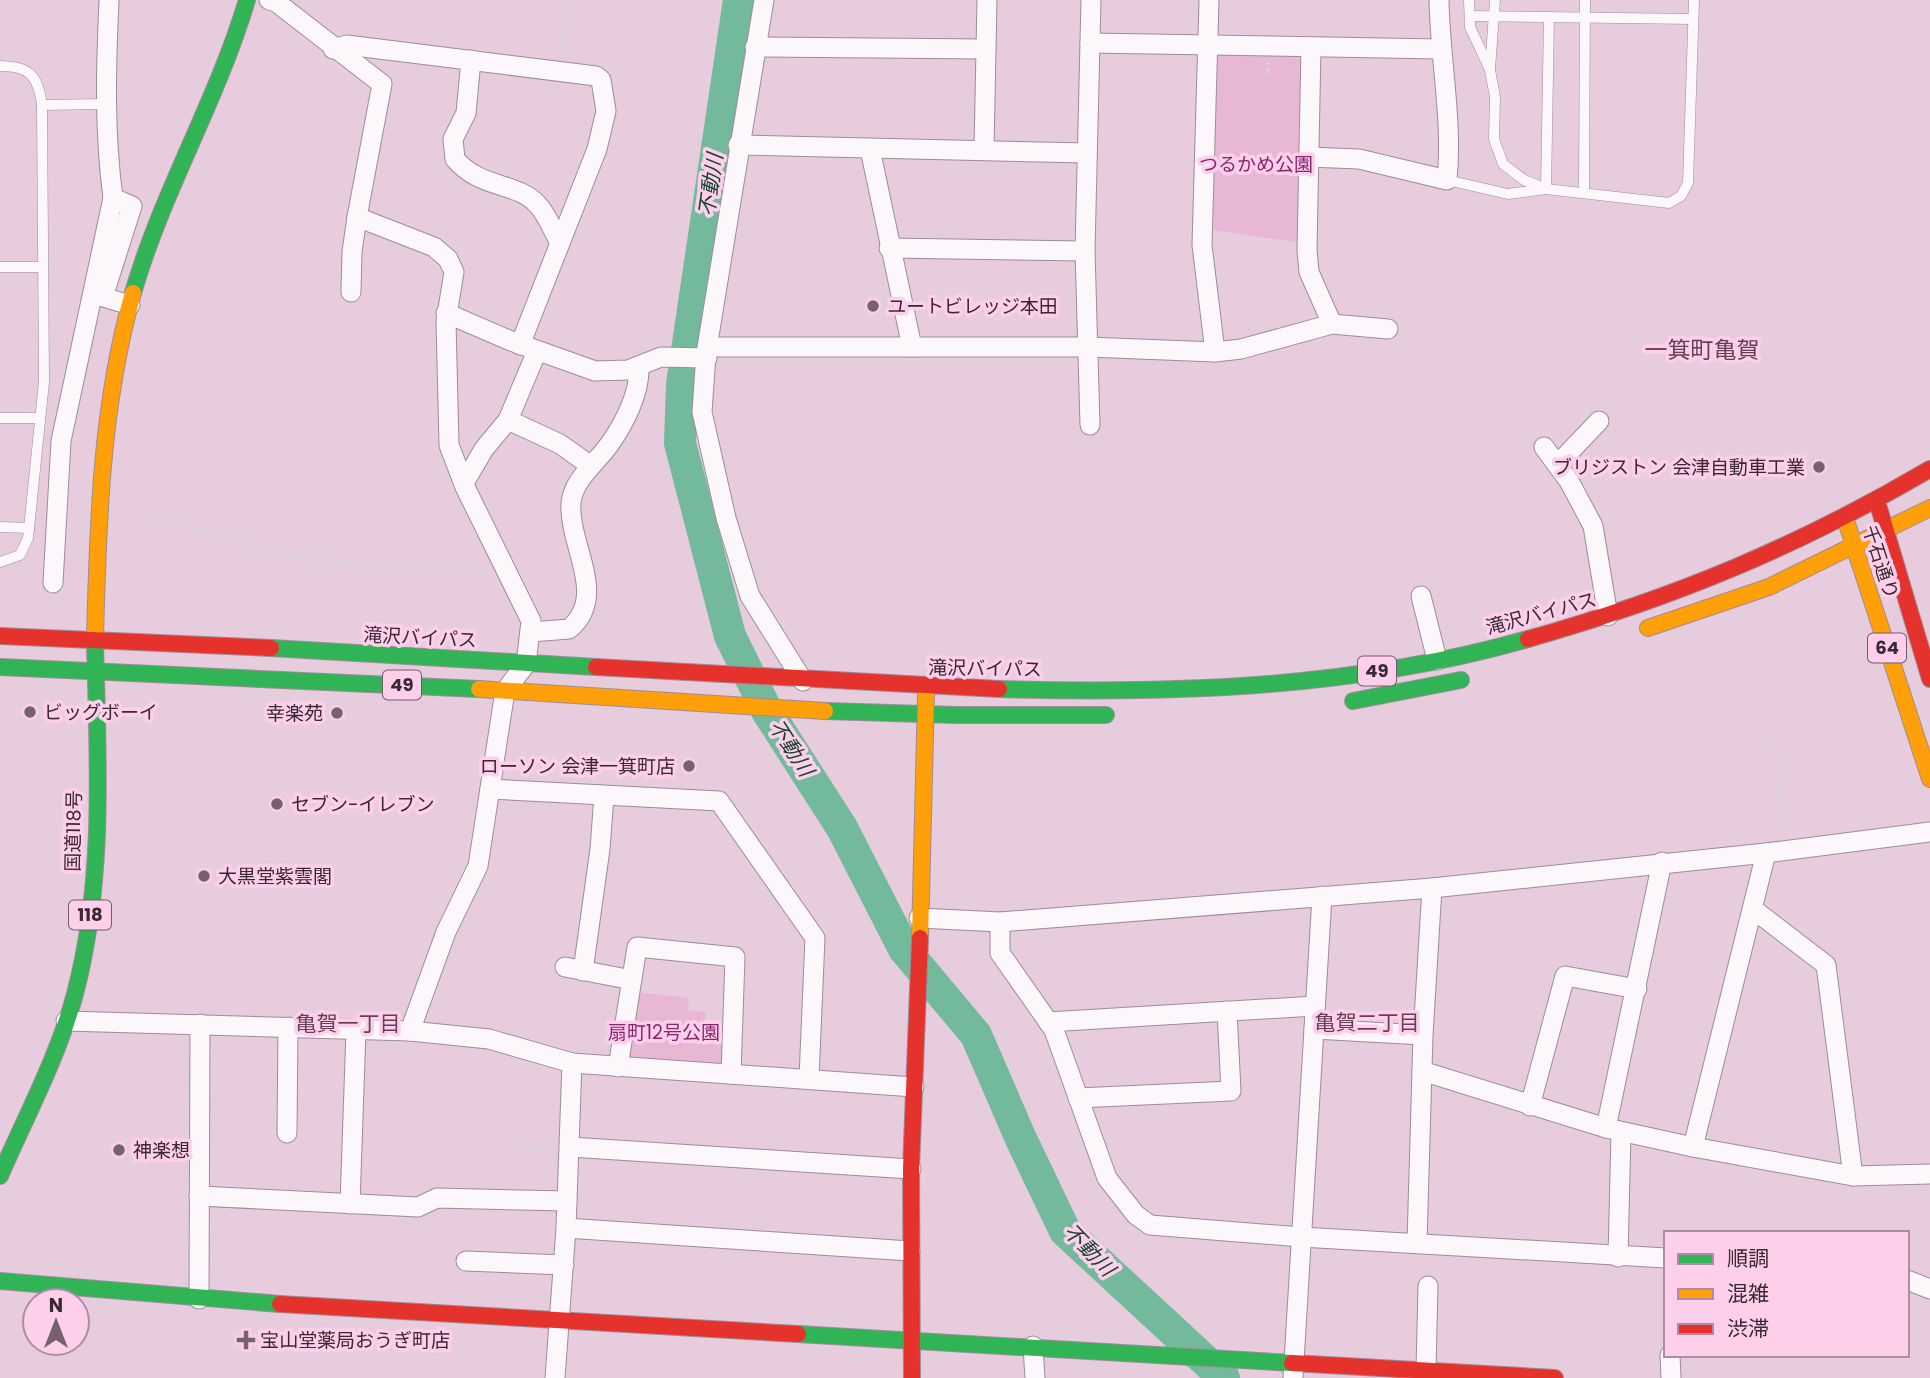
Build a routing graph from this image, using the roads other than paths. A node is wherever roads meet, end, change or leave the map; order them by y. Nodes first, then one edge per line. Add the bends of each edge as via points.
1 (109, 0) edge
2 (269, 0) edge
3 (764, 0) edge
4 (986, 0) edge
5 (1091, 0) edge
6 (1209, 0) edge
7 (1439, 0) edge
8 (1469, 0) edge
9 (1495, 0) edge
10 (1585, 0) edge
11 (1694, 0) edge
12 (243, 4) edge
13 (1470, 16) junction
14 (1495, 16) junction
15 (1549, 17) junction
16 (1584, 18) junction
17 (1693, 19) junction
18 (1090, 43) junction
19 (1208, 45) junction
20 (755, 47) junction
21 (1311, 47) junction
22 (333, 49) junction
23 (985, 49) junction
24 (1440, 49) junction
25 (471, 60) junction
26 (0, 66) edge
27 (1490, 70) junction
28 (105, 104) junction
29 (42, 105) junction
30 (738, 145) junction
31 (870, 149) junction
32 (984, 149) junction
33 (1086, 153) junction
34 (1308, 157) junction
35 (1447, 180) junction
36 (1546, 189) junction
37 (1584, 193) junction
38 (113, 198) junction
39 (357, 217) junction
40 (560, 243) junction
41 (889, 247) junction
42 (1085, 251) junction
43 (0, 267) edge
44 (43, 267) junction
45 (351, 292) dead end
46 (130, 305) junction
47 (446, 313) junction
48 (1332, 324) junction
49 (1388, 330) dead end
50 (912, 347) junction
51 (1088, 347) junction
52 (529, 348) junction
53 (1215, 352) junction
54 (703, 354) junction
55 (639, 367) junction
56 (0, 418) edge
57 (40, 418) junction
58 (508, 419) junction
59 (1599, 421) dead end
60 (1090, 425) dead end
61 (1544, 447) dead end
62 (1557, 465) junction
63 (591, 466) junction
64 (1930, 468) edge
65 (464, 483) junction
66 (1877, 500) junction
67 (1930, 508) edge
68 (1845, 517) junction
69 (0, 527) edge
70 (29, 528) junction
71 (1885, 532) junction
72 (1854, 546) junction
73 (0, 562) edge
74 (53, 583) dead end
75 (1422, 596) dead end
76 (1608, 616) junction
77 (531, 632) junction
78 (1634, 633) dead end
79 (0, 636) edge
80 (95, 638) junction
81 (1437, 660) junction
82 (527, 664) junction
83 (0, 667) edge
84 (95, 668) junction
85 (1480, 675) dead end
86 (1930, 679) edge
87 (794, 680) junction
88 (926, 688) junction
89 (505, 691) junction
90 (1336, 704) dead end
91 (1119, 715) dead end
92 (925, 717) junction
93 (1930, 779) edge
94 (490, 789) junction
95 (604, 796) junction
96 (1930, 832) edge
97 (1766, 853) junction
98 (1662, 862) junction
99 (1432, 888) junction
100 (1322, 896) junction
101 (1753, 909) junction
102 (1000, 922) junction
103 (918, 924) junction
104 (632, 981) junction
105 (1637, 989) junction
106 (1315, 1006) junction
107 (1227, 1011) junction
108 (66, 1021) junction
109 (1048, 1022) junction
110 (200, 1024) junction
111 (288, 1027) junction
112 (1314, 1029) junction
113 (356, 1030) junction
114 (410, 1031) junction
115 (1423, 1035) junction
116 (572, 1063) junction
117 (618, 1067) junction
118 (1422, 1071) junction
119 (731, 1074) junction
120 (809, 1078) junction
121 (914, 1087) junction
122 (1078, 1098) junction
123 (1530, 1105) junction
124 (1613, 1130) junction
125 (287, 1133) dead end
126 (570, 1147) junction
127 (1693, 1147) junction
128 (911, 1169) junction
129 (1930, 1174) edge
130 (0, 1176) edge
131 (1853, 1176) junction
132 (199, 1196) junction
133 (567, 1201) junction
134 (350, 1204) junction
135 (566, 1228) junction
136 (1301, 1237) junction
137 (1417, 1242) junction
138 (910, 1251) junction
139 (1618, 1257) junction
140 (1664, 1258) edge
141 (466, 1261) dead end
142 (564, 1265) junction
143 (1909, 1281) edge
144 (0, 1282) edge
145 (1428, 1286) dead end
146 (1930, 1289) edge
147 (199, 1299) junction
148 (559, 1318) junction
149 (911, 1338) junction
150 (1033, 1346) junction
151 (1670, 1357) edge
152 (1293, 1370) edge
153 (1426, 1370) junction
154 (555, 1378) edge
155 (912, 1378) edge
156 (1035, 1378) edge
157 (1555, 1378) edge
158 (1671, 1378) edge

1 - 28 street
2 - 22 street
3 - 20 street
4 - 23 street
5 - 18 street
6 - 19 street
7 - 24 street
8 - 13 lane
9 - 14 lane
10 - 16 lane
11 - 17 lane
12 - 46 main road, 国道118号 via 158,215
13 - 14 lane
13 - 27 lane via 1470,27
14 - 15 lane
14 - 27 lane
15 - 16 lane
15 - 36 lane
16 - 17 lane
16 - 37 lane
17 - 37 lane via 1688,183 1681,196 1669,203
18 - 19 street
18 - 33 street
19 - 21 street
19 - 53 street via 1202,245
20 - 23 street
20 - 30 street
21 - 24 street
21 - 34 street
22 - 25 street via 347,45
22 - 39 street via 382,84
23 - 32 street
24 - 35 street via 1450,153
25 - 40 street via 466,113 453,139 455,159 477,179 538,204
25 - 40 street via 601,80 606,111 597,149
26 - 29 lane via 18,66 31,74
27 - 36 lane via 1494,139 1503,164
28 - 29 lane
28 - 38 street
29 - 44 lane
30 - 31 street
30 - 54 street
31 - 32 street
31 - 41 street
32 - 33 street
33 - 42 street
34 - 35 street via 1359,159
34 - 48 street via 1309,272
35 - 36 lane via 1508,194
36 - 37 lane
38 - 46 street via 132,206 103,297
38 - 74 street via 61,441
39 - 45 street
39 - 47 street via 435,247 448,259 454,272
40 - 52 street
41 - 42 street
41 - 50 street
42 - 51 street
43 - 44 lane
44 - 57 lane
46 - 80 main road, 国道118号 via 110,396 97,541
47 - 52 street
47 - 65 street via 449,445
48 - 49 street
48 - 53 street
50 - 51 street
50 - 54 street
51 - 53 street
51 - 60 street
52 - 55 street via 595,371
52 - 58 street
54 - 55 street via 662,357
54 - 87 street via 702,412 726,518 750,596
55 - 63 street via 637,390 610,444
56 - 57 lane
57 - 70 lane
58 - 63 street via 560,444
58 - 65 street
59 - 62 street
61 - 62 street
62 - 76 street via 1593,526
63 - 77 street via 572,503 576,547 588,583 582,614 569,629
64 - 66 main road, 滝沢バイパス / 49
65 - 77 street via 531,621
66 - 68 main road, 滝沢バイパス / 49
66 - 71 main road, 千石通り / 64
67 - 71 main road
68 - 72 main road, 千石通り / 64
68 - 76 main road, 滝沢バイパス / 49 via 1733,569 1642,607
69 - 70 lane
70 - 73 lane via 20,555
71 - 72 main road
71 - 86 main road, 千石通り / 64
72 - 78 main road via 1769,587
72 - 93 main road, 千石通り / 64
75 - 81 street
76 - 81 main road, 滝沢バイパス / 49
77 - 82 street
79 - 80 main road, 滝沢バイパス / 49
80 - 82 main road, 滝沢バイパス / 49
80 - 84 main road, 国道118号 / 118
81 - 88 main road, 滝沢バイパス / 49 via 1338,678 1246,687
82 - 87 main road, 滝沢バイパス / 49
82 - 89 street
83 - 84 main road, 49
84 - 89 main road, 49
84 - 108 main road, 国道118号 / 118 via 95,852 89,933
85 - 90 main road, 49
87 - 88 main road, 滝沢バイパス / 49
88 - 92 main road
89 - 92 main road, 49
89 - 94 street
91 - 92 main road, 49
92 - 103 main road via 925,821
94 - 95 street
94 - 114 street via 478,866 446,932
95 - 104 street via 600,849 574,969
95 - 120 street via 719,801 815,938
96 - 97 street
97 - 98 street
97 - 101 street
98 - 99 street
98 - 105 street
99 - 100 street
99 - 115 street
100 - 102 street
100 - 106 street
101 - 127 street
101 - 131 street via 1826,965
102 - 103 street
102 - 109 street via 1000,953 1006,966
103 - 121 main road
104 - 117 street
104 - 119 street via 638,947 736,957
105 - 123 street via 1565,975
105 - 124 street
106 - 107 street
106 - 112 street
107 - 109 street
107 - 122 street via 1231,1091
108 - 110 street
108 - 130 main road, 国道118号 / 118
109 - 122 street via 1055,1030
110 - 111 street
110 - 132 street
111 - 113 street
111 - 125 street
112 - 115 street
112 - 136 street
113 - 114 street
113 - 134 street
114 - 116 street via 489,1039
115 - 118 street
116 - 117 street
116 - 126 street
117 - 119 street
118 - 123 street
118 - 137 street
119 - 120 street
120 - 121 street
121 - 128 main road
122 - 136 street via 1107,1178 1136,1215 1150,1225
123 - 124 street
124 - 127 street
124 - 139 street
126 - 128 street
126 - 133 street
127 - 131 street
128 - 138 main road
129 - 131 street
132 - 134 street
132 - 147 street
133 - 134 street via 437,1198 418,1208
133 - 135 street
135 - 138 street
135 - 142 street
136 - 137 street
136 - 152 street
137 - 139 street
138 - 149 main road
139 - 140 street
141 - 142 street
142 - 148 street
143 - 146 street
144 - 147 main road
145 - 153 street
147 - 148 main road
148 - 149 main road
148 - 154 street
149 - 150 main road
149 - 155 main road
150 - 152 main road via 1224,1358
150 - 156 street
151 - 158 street
152 - 153 main road
153 - 157 main road

